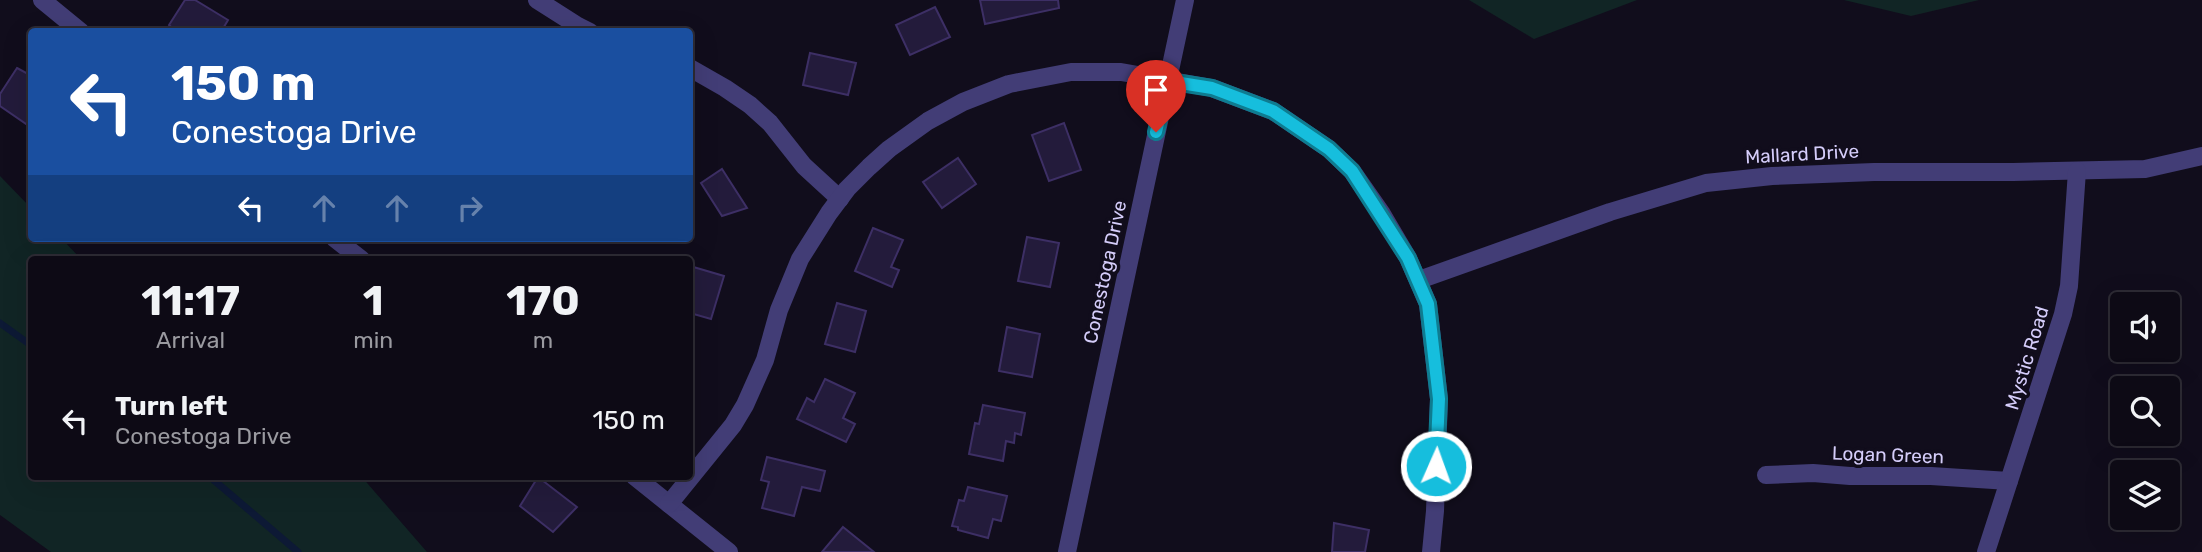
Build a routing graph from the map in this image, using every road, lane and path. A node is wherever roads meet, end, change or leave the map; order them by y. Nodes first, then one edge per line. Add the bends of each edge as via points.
1 (41, 0) edge
2 (537, 0) edge
3 (1185, 0) edge
4 (76, 28) edge
5 (582, 28) edge
6 (693, 70) edge
7 (1168, 81) junction
8 (2202, 156) edge
9 (2077, 171) junction
10 (840, 199) junction
11 (339, 242) edge
12 (357, 256) edge
13 (1419, 281) junction
14 (1766, 475) dead end
15 (693, 476) edge
16 (639, 480) edge
17 (690, 480) edge
18 (2009, 481) junction
19 (670, 505) junction
20 (729, 552) edge
21 (1067, 552) edge
22 (1431, 552) edge
23 (1986, 552) edge

1 - 4 street
2 - 5 street
3 - 7 street, Conestoga Drive
6 - 10 street via 770,123 804,166
7 - 10 street via 1121,72 1086,72 1009,84 928,121 879,158
7 - 13 street via 1212,88 1265,108 1329,149 1352,171 1382,215
7 - 21 street, Conestoga Drive
8 - 9 street, Mallard Drive via 2145,169
9 - 13 street, Mallard Drive via 1874,172 1706,183 1610,212
9 - 18 street, Mystic Road via 2063,314
10 - 15 street via 813,236 788,284 765,360 745,405
11 - 12 street
13 - 22 street via 1428,304 1439,399
14 - 18 street, Logan Green
16 - 19 street
17 - 19 street
18 - 23 street, Mystic Road
19 - 20 street

